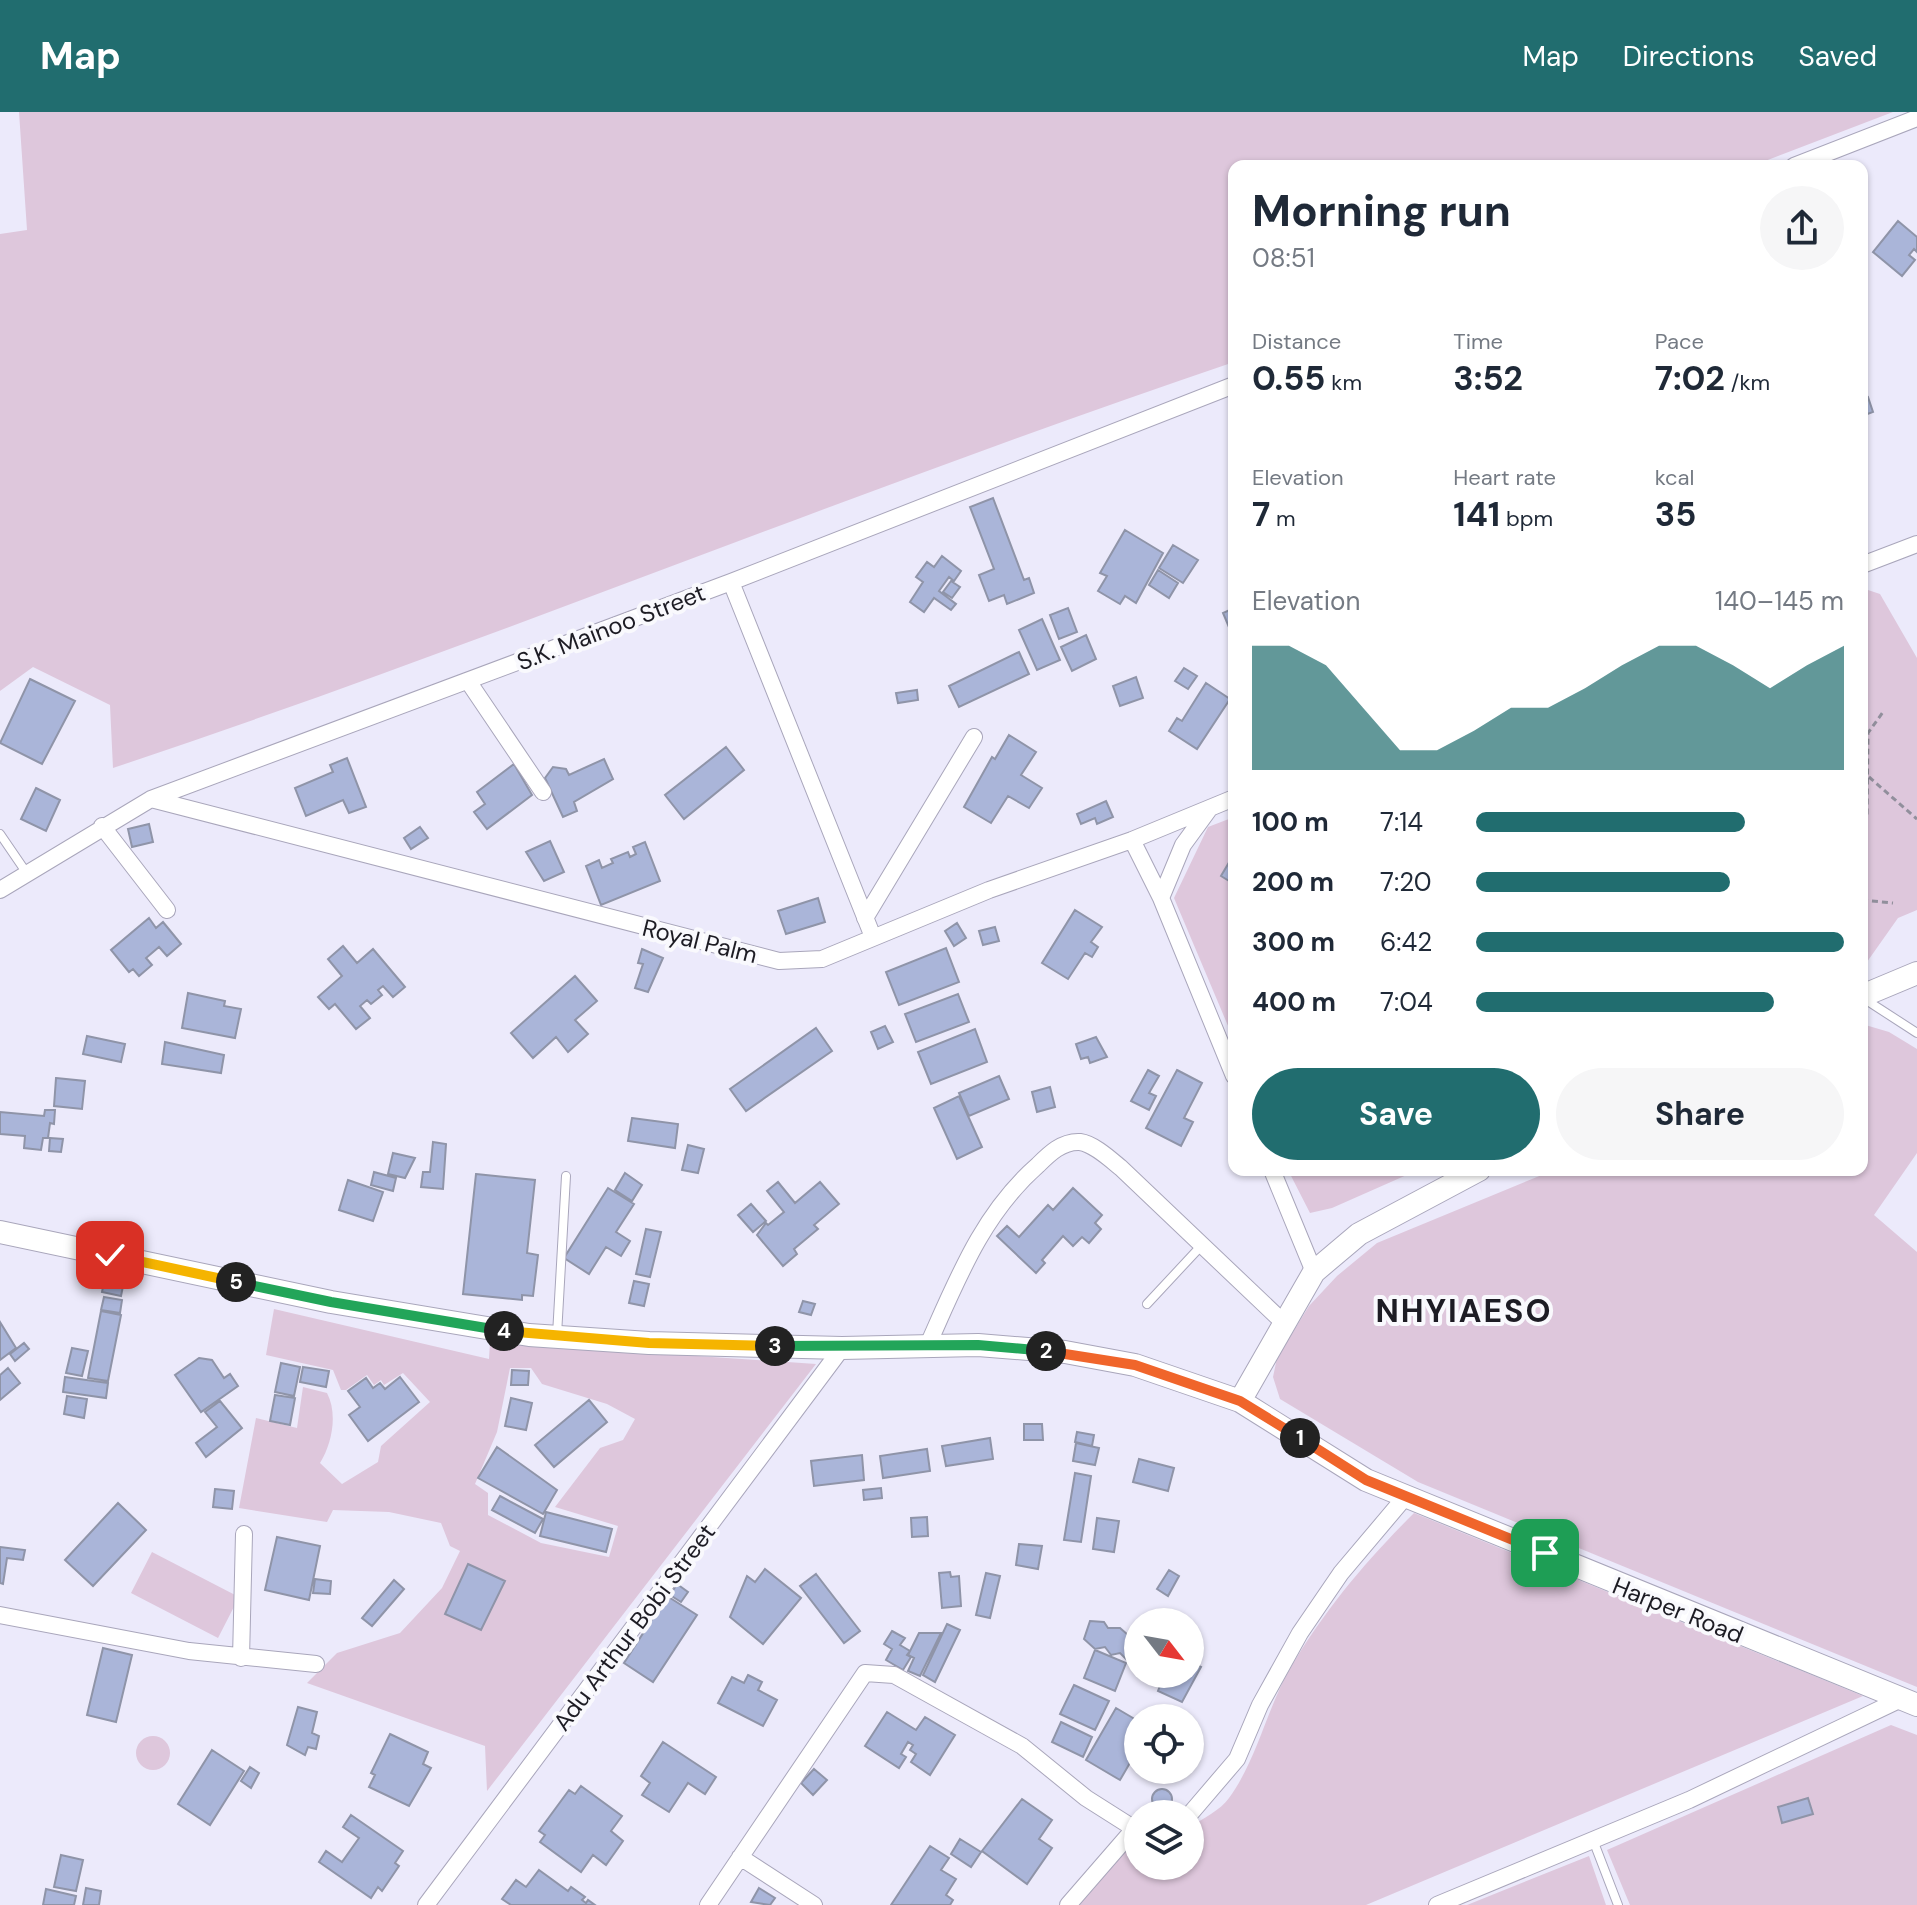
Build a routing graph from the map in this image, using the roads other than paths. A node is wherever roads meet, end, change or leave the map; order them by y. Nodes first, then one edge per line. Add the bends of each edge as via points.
1 (1917, 118) edge
2 (1809, 160) edge
3 (1228, 387) edge
4 (1917, 544) edge
5 (1868, 563) edge
6 (731, 582) junction
7 (468, 681) junction
8 (974, 737) dead end
9 (543, 792) dead end
10 (151, 799) junction
11 (1228, 800) edge
12 (1211, 807) junction
13 (102, 826) junction
14 (0, 834) edge
15 (1132, 840) junction
16 (26, 872) junction
17 (0, 890) edge
18 (1161, 898) junction
19 (167, 910) dead end
20 (865, 918) junction
21 (873, 937) junction
22 (1917, 973) edge
23 (1868, 994) edge
24 (1868, 1001) edge
25 (1917, 1033) edge
26 (1228, 1061) edge
27 (566, 1176) dead end
28 (1274, 1176) edge
29 (1468, 1176) edge
30 (0, 1232) edge
31 (1202, 1245) junction
32 (1314, 1272) junction
33 (1147, 1304) dead end
34 (1285, 1324) junction
35 (557, 1336) junction
36 (927, 1347) junction
37 (842, 1348) junction
38 (1240, 1401) junction
39 (1406, 1496) junction
40 (244, 1534) dead end
41 (0, 1615) edge
42 (241, 1658) junction
43 (316, 1664) dead end
44 (1909, 1702) edge
45 (1202, 1800) edge
46 (1124, 1822) edge
47 (1593, 1840) junction
48 (1124, 1843) edge
49 (740, 1857) junction
50 (426, 1905) edge
51 (708, 1905) edge
52 (814, 1905) edge
53 (1068, 1905) edge
54 (1437, 1905) edge
55 (1618, 1905) edge

1 - 2 street
3 - 6 street, S.K. Mainoo Street
4 - 5 street
6 - 7 street, S.K. Mainoo Street
6 - 20 street
7 - 9 street
7 - 10 street, S.K. Mainoo Street
8 - 20 street
10 - 13 street, S.K. Mainoo Street
10 - 21 street, Royal Palm via 779,961 822,959
11 - 12 street, Royal Palm
12 - 15 street, Royal Palm
12 - 18 street via 1183,845
13 - 16 street, S.K. Mainoo Street
13 - 19 street
14 - 16 lane
15 - 18 street
15 - 21 street, Royal Palm
16 - 17 street, S.K. Mainoo Street
18 - 26 street
20 - 21 street
22 - 23 main road
24 - 25 lane
27 - 35 lane
28 - 32 street
29 - 32 main road via 1359,1234
30 - 35 main road, Harper Road via 331,1302
31 - 33 lane
31 - 34 street
31 - 36 street via 1103,1154 1080,1142 1058,1147 1012,1187 972,1247
32 - 34 main road
34 - 38 main road
35 - 37 main road, Harper Road
36 - 37 main road, Harper Road
36 - 38 main road, Harper Road via 1065,1352 1135,1365
37 - 50 street, Adu Arthur Bobi Street
38 - 39 main road, Harper Road via 1366,1480
39 - 44 main road, Harper Road
39 - 45 street via 1341,1573 1300,1633 1237,1759
40 - 42 street
41 - 42 street
42 - 43 street
44 - 47 street
46 - 49 street via 1022,1746 878,1671 865,1673
47 - 54 street
47 - 55 lane
48 - 53 street
49 - 51 street
49 - 52 street

